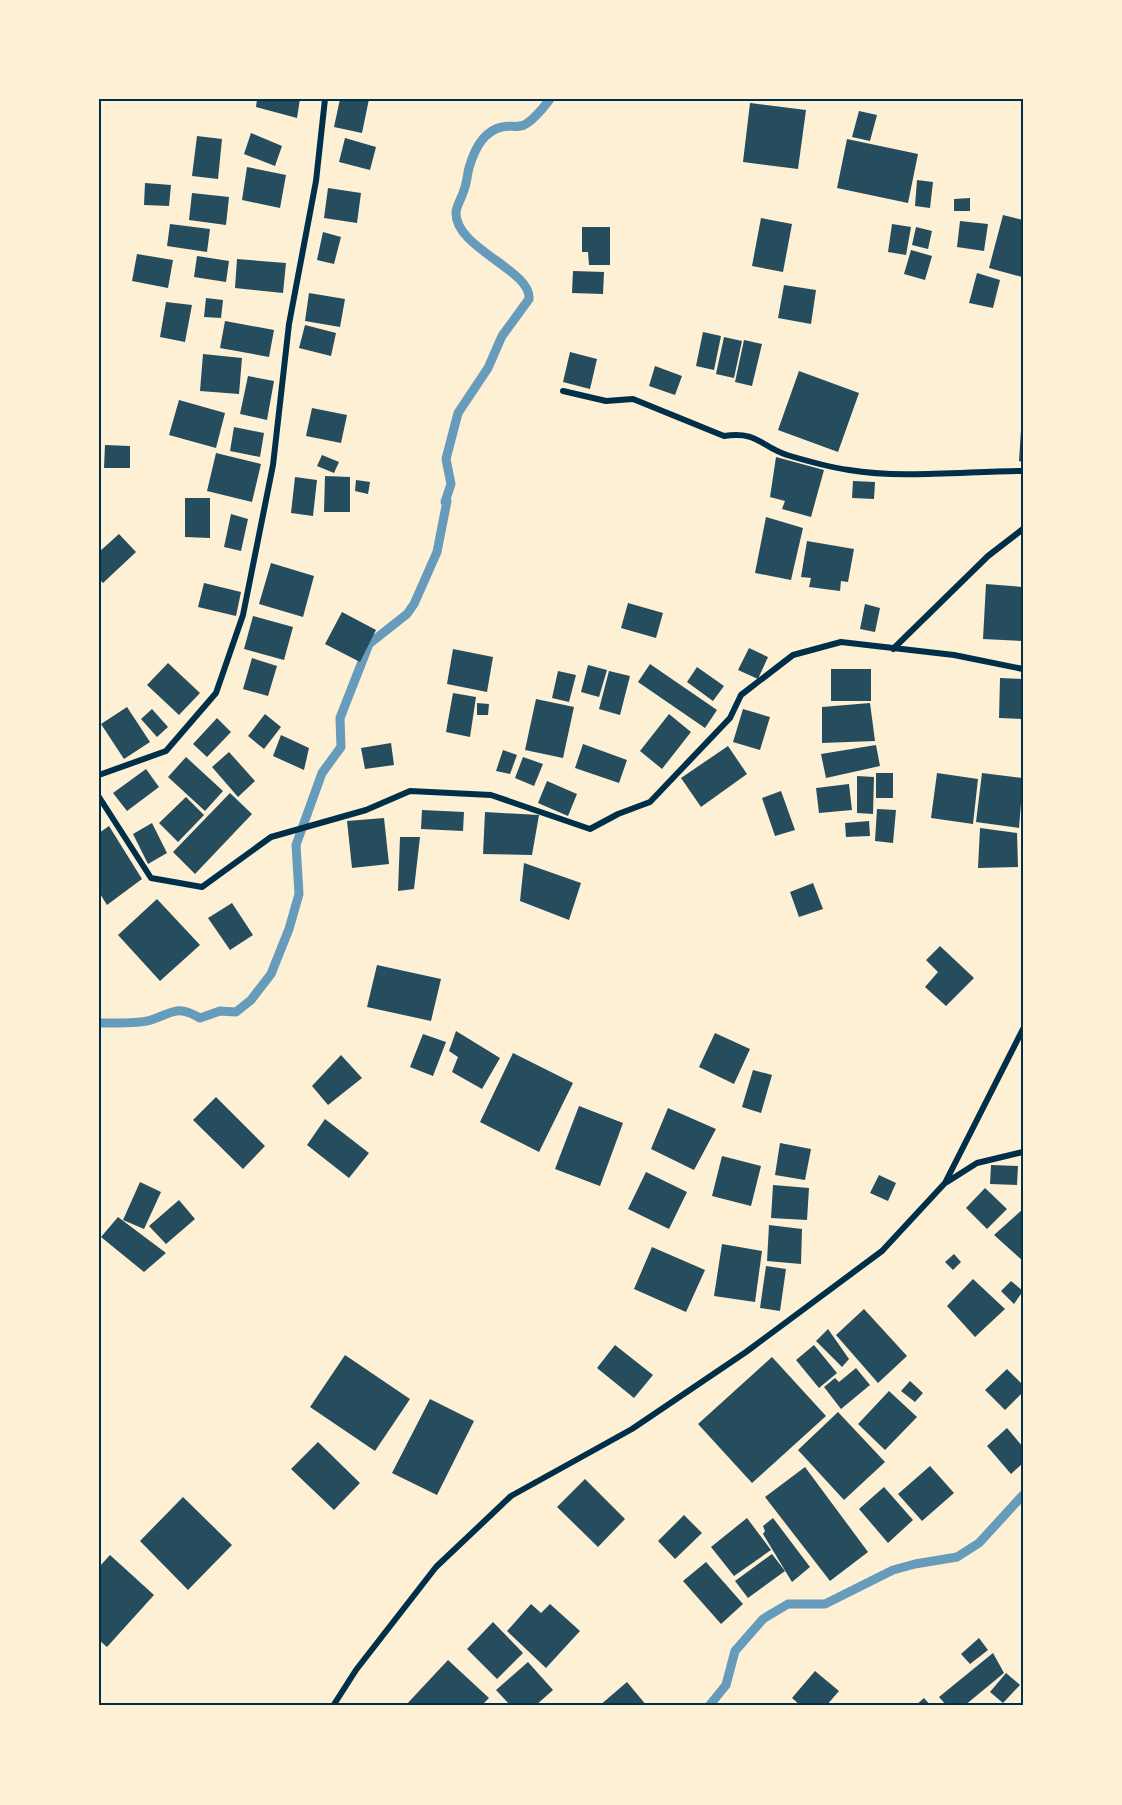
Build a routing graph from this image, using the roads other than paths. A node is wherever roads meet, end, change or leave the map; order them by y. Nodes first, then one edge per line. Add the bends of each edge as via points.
1 (325, 99) edge
2 (563, 391) dead end
3 (1023, 471) edge
4 (1023, 529) edge
5 (893, 649) junction
6 (1023, 669) edge
7 (99, 775) edge
8 (99, 797) edge
9 (1023, 1029) edge
10 (1023, 1152) edge
11 (945, 1183) junction
12 (333, 1706) edge

1 - 7 street via 315,181 289,324 273,465 243,615 216,693 166,751
2 - 3 street via 606,401 633,399 724,436 756,437 785,454 850,470
4 - 5 street via 981,563
5 - 6 street via 954,655
5 - 8 street via 841,642 793,655 741,695 730,718 650,802 590,829 491,795 410,791 366,810 271,837 202,888 151,878
9 - 11 street
10 - 11 street via 977,1162
11 - 12 street via 882,1251 746,1352 632,1429 511,1497 436,1567

